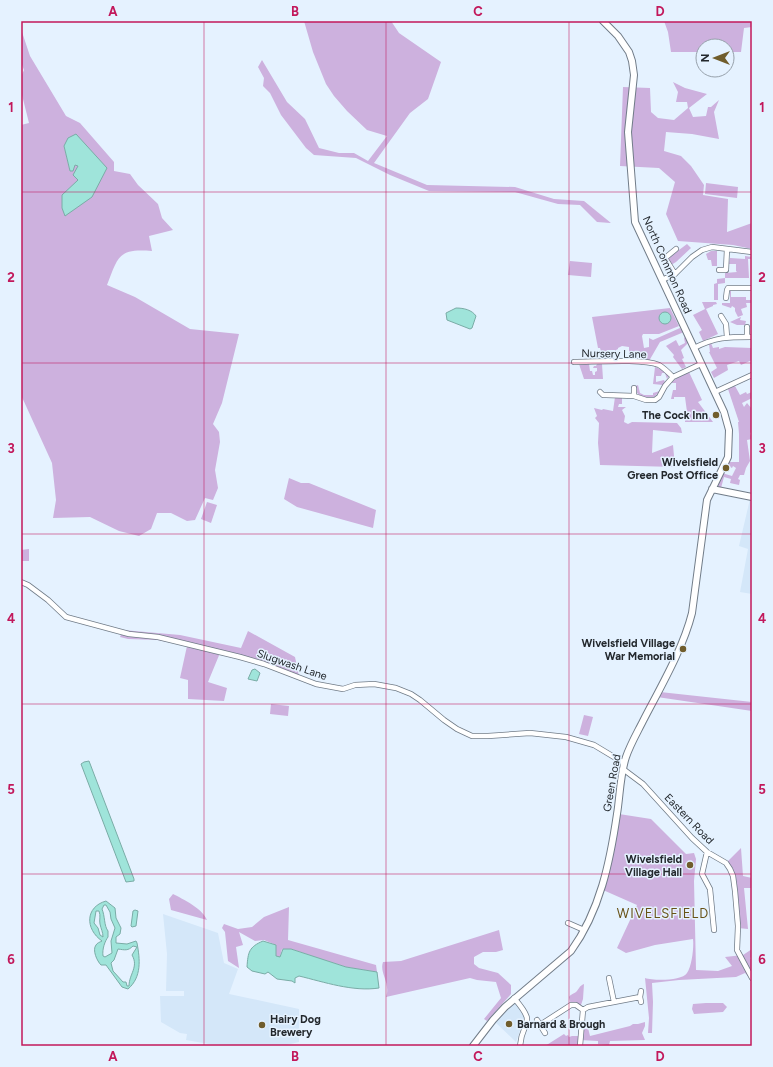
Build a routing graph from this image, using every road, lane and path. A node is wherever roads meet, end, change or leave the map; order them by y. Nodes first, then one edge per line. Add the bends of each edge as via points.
1 (603, 21) edge
2 (676, 249) dead end
3 (727, 249) junction
4 (752, 252) edge
5 (719, 270) dead end
6 (675, 274) junction
7 (662, 280) junction
8 (752, 288) edge
9 (726, 298) dead end
10 (721, 316) dead end
11 (747, 327) dead end
12 (727, 337) junction
13 (694, 348) junction
14 (574, 362) dead end
15 (701, 364) junction
16 (673, 377) junction
17 (752, 377) edge
18 (634, 388) dead end
19 (715, 392) junction
20 (601, 396) dead end
21 (634, 396) junction
22 (659, 397) junction
23 (662, 402) dead end
24 (712, 489) junction
25 (752, 495) edge
26 (21, 582) edge
27 (624, 766) junction
28 (707, 852) junction
29 (568, 923) dead end
30 (584, 930) junction
31 (714, 930) dead end
32 (609, 978) dead end
33 (752, 978) edge
34 (641, 991) dead end
35 (640, 997) junction
36 (514, 998) junction
37 (614, 1002) junction
38 (641, 1002) dead end
39 (583, 1010) junction
40 (537, 1020) dead end
41 (540, 1025) junction
42 (545, 1033) dead end
43 (473, 1046) edge
44 (520, 1046) edge
45 (580, 1046) edge

1 - 7 street, North Common Road via 618,36 632,61 634,75 628,132 635,222
2 - 6 street via 665,258
3 - 4 street
3 - 5 street via 726,270
3 - 6 street via 702,250 692,256
6 - 7 street
7 - 13 street, North Common Road
8 - 9 street via 728,288
10 - 12 street via 726,324
11 - 12 street via 749,337
12 - 13 street via 711,340
13 - 15 street, North Common Road
14 - 16 street, Nursery Lane via 650,363 660,366
15 - 16 street
15 - 19 street, North Common Road
16 - 22 street
17 - 19 street
18 - 21 street
19 - 24 street, North Common Road via 727,422 729,446 727,460
20 - 21 street
21 - 22 street via 648,400
22 - 23 street
24 - 25 street
24 - 27 street, Green Road via 706,505 689,626 631,744
26 - 27 street, Slugwash Lane via 48,600 66,617 129,634 196,645 257,662 329,687 343,689 355,685 374,684 396,688 420,700 444,720 472,736 530,733 566,737 594,745
27 - 28 street, Eastern Road
27 - 30 street, Green Road via 609,862
28 - 31 street via 702,874 710,889
28 - 33 street, Eastern Road via 726,863 733,876 738,926 737,950
29 - 30 street
30 - 36 street, Green Road via 566,957
32 - 37 street
34 - 35 street
35 - 37 street
35 - 38 street
36 - 43 street, Green Road
36 - 44 street via 527,1015 528,1023
37 - 39 street
39 - 41 street via 571,1005
39 - 45 street
40 - 41 street
41 - 42 street

